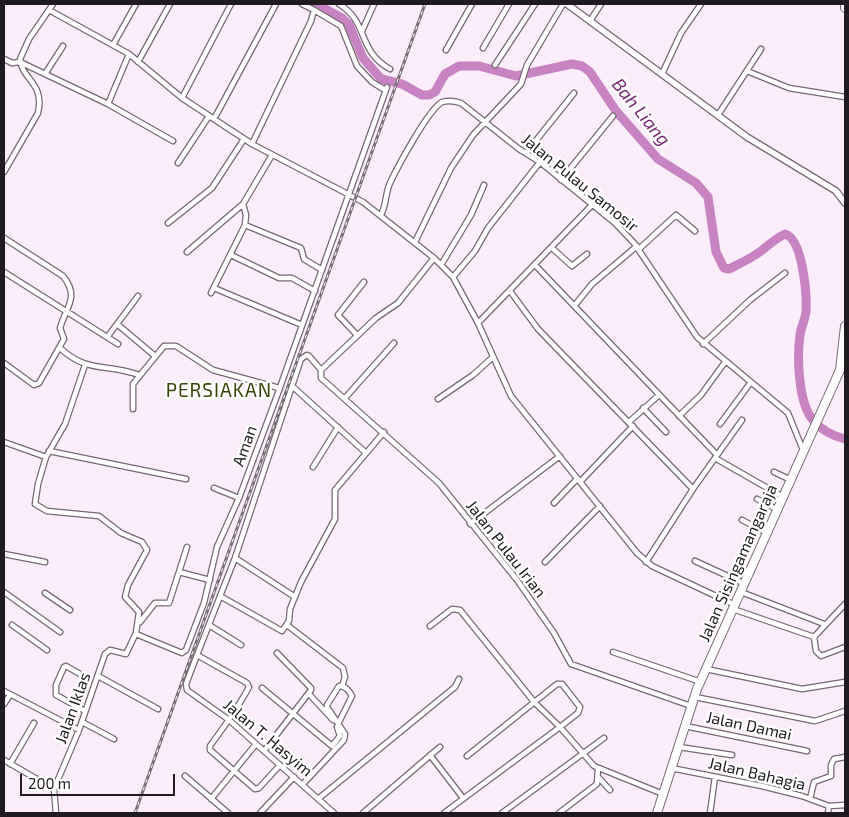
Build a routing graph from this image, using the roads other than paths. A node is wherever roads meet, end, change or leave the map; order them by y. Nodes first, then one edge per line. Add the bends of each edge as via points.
1 (170, 4) edge
2 (231, 4) edge
3 (276, 4) edge
4 (302, 4) edge
5 (340, 4) edge
6 (374, 4) edge
7 (472, 4) edge
8 (509, 4) edge
9 (534, 4) edge
10 (565, 4) edge
11 (601, 4) edge
12 (701, 4) edge
13 (845, 4) edge
14 (133, 5) edge
15 (50, 6) edge
16 (845, 8) edge
17 (314, 10) junction
18 (590, 21) junction
19 (362, 31) junction
20 (113, 45) junction
21 (63, 46) dead end
22 (483, 48) dead end
23 (761, 49) dead end
24 (446, 50) dead end
25 (129, 54) junction
26 (4, 59) edge
27 (20, 62) junction
28 (138, 62) junction
29 (495, 65) dead end
30 (390, 69) dead end
31 (747, 71) junction
32 (46, 74) junction
33 (662, 74) junction
34 (574, 93) dead end
35 (845, 97) edge
36 (182, 98) junction
37 (108, 104) junction
38 (718, 115) junction
39 (209, 116) junction
40 (613, 116) dead end
41 (214, 119) junction
42 (485, 121) junction
43 (244, 139) junction
44 (173, 141) dead end
45 (252, 144) junction
46 (526, 153) junction
47 (272, 155) junction
48 (540, 162) junction
49 (178, 163) dead end
50 (4, 172) edge
51 (561, 180) junction
52 (484, 185) dead end
53 (836, 191) junction
54 (845, 193) edge
55 (350, 194) junction
56 (845, 202) edge
57 (243, 204) junction
58 (592, 205) junction
59 (381, 215) junction
60 (168, 223) dead end
61 (245, 225) junction
62 (694, 231) dead end
63 (4, 238) edge
64 (415, 242) junction
65 (638, 247) junction
66 (552, 248) junction
67 (187, 252) dead end
68 (587, 254) dead end
69 (231, 255) junction
70 (434, 258) junction
71 (441, 265) junction
72 (535, 265) junction
73 (322, 270) junction
74 (4, 272) edge
75 (785, 274) dead end
76 (453, 277) junction
77 (364, 282) dead end
78 (214, 288) junction
79 (315, 291) junction
80 (510, 291) junction
81 (212, 293) dead end
82 (138, 296) dead end
83 (575, 305) junction
84 (67, 313) junction
85 (478, 323) junction
86 (117, 324) junction
87 (302, 325) junction
88 (845, 326) edge
89 (357, 335) junction
90 (108, 336) junction
91 (394, 343) dead end
92 (118, 344) dead end
93 (703, 344) junction
94 (60, 348) junction
95 (155, 356) junction
96 (493, 357) junction
97 (4, 362) edge
98 (726, 362) junction
99 (85, 366) junction
100 (321, 370) junction
101 (139, 375) junction
102 (751, 382) junction
103 (292, 386) junction
104 (279, 388) junction
105 (659, 395) junction
106 (345, 398) junction
107 (438, 399) dead end
108 (643, 408) junction
109 (133, 410) dead end
110 (679, 416) junction
111 (742, 420) dead end
112 (629, 422) junction
113 (720, 424) dead end
114 (633, 426) junction
115 (338, 427) junction
116 (384, 432) junction
117 (666, 432) dead end
118 (4, 442) edge
119 (804, 451) junction
120 (49, 452) junction
121 (365, 452) junction
122 (560, 456) junction
123 (716, 456) junction
124 (46, 457) junction
125 (313, 467) dead end
126 (774, 472) dead end
127 (186, 479) dead end
128 (790, 480) junction
129 (579, 481) junction
130 (214, 488) dead end
131 (692, 489) junction
132 (784, 497) junction
133 (239, 498) junction
134 (756, 499) dead end
135 (554, 503) dead end
136 (600, 506) junction
137 (778, 510) junction
138 (742, 520) dead end
139 (470, 524) junction
140 (768, 533) junction
141 (187, 547) dead end
142 (4, 554) edge
143 (235, 558) junction
144 (695, 561) dead end
145 (45, 562) dead end
146 (545, 562) dead end
147 (646, 562) junction
148 (179, 572) junction
149 (210, 580) junction
150 (745, 584) junction
151 (4, 592) edge
152 (741, 592) junction
153 (45, 593) dead end
154 (220, 596) junction
155 (295, 597) junction
156 (845, 604) edge
157 (734, 607) junction
158 (70, 610) dead end
159 (139, 623) junction
160 (824, 624) junction
161 (12, 625) dead end
162 (209, 625) junction
163 (287, 625) junction
164 (430, 626) dead end
165 (60, 632) dead end
166 (136, 634) junction
167 (814, 638) junction
168 (241, 646) dead end
169 (845, 647) edge
170 (46, 650) dead end
171 (613, 652) dead end
172 (278, 653) dead end
173 (197, 655) junction
174 (706, 669) junction
175 (82, 675) dead end
176 (98, 676) junction
177 (460, 679) dead end
178 (701, 682) junction
179 (845, 682) edge
180 (342, 686) junction
181 (262, 688) dead end
182 (4, 691) edge
183 (309, 694) junction
184 (10, 695) junction
185 (695, 697) junction
186 (535, 703) junction
187 (4, 704) edge
188 (692, 706) junction
189 (158, 709) dead end
190 (85, 711) junction
191 (845, 711) edge
192 (294, 715) junction
193 (228, 720) junction
194 (82, 722) junction
195 (34, 724) dead end
196 (338, 724) junction
197 (685, 726) junction
198 (560, 727) junction
199 (79, 730) junction
200 (604, 738) dead end
201 (114, 739) dead end
202 (256, 744) junction
203 (440, 747) dead end
204 (679, 747) junction
205 (264, 751) junction
206 (807, 751) dead end
207 (583, 754) junction
208 (732, 755) dead end
209 (430, 756) junction
210 (467, 756) dead end
211 (845, 757) edge
212 (4, 760) edge
213 (10, 764) junction
214 (280, 765) junction
215 (598, 768) junction
216 (671, 768) junction
217 (234, 771) junction
218 (185, 776) dead end
219 (294, 777) junction
220 (714, 777) junction
221 (598, 778) junction
222 (303, 784) junction
223 (54, 789) junction
224 (610, 790) dead end
225 (664, 794) junction
226 (463, 798) junction
227 (211, 799) junction
228 (318, 799) junction
229 (810, 799) junction
230 (845, 805) edge
231 (828, 806) junction
232 (660, 812) edge
233 (56, 813) edge
234 (228, 813) edge
235 (260, 813) edge
236 (334, 813) edge
237 (362, 813) edge
238 (444, 813) edge
239 (502, 813) edge
240 (559, 813) edge
241 (710, 813) edge
242 (828, 813) edge

1 - 28 street
2 - 36 street
3 - 41 street
4 - 17 street
5 - 19 street via 351,12
6 - 19 street
7 - 24 street
8 - 22 street
9 - 29 street
10 - 18 street
10 - 42 street via 523,73 521,84
11 - 18 street
12 - 33 street via 681,33
13 - 16 highway
14 - 20 street
15 - 20 street
15 - 27 street via 29,39
17 - 45 street
17 - 55 street, Aman via 341,26 357,66 372,82 386,88
18 - 33 street
19 - 30 street via 372,55
20 - 25 street
21 - 32 street
23 - 31 street
25 - 28 street
25 - 37 street
26 - 27 street via 15,64
27 - 32 street
27 - 50 street via 37,89 40,104
28 - 36 street
31 - 35 street via 788,88
31 - 38 street
32 - 37 street
33 - 38 street
34 - 46 street
36 - 39 street
37 - 44 street
38 - 53 street via 746,137
39 - 41 street
39 - 49 street
40 - 51 street
41 - 43 street
42 - 46 street, Jalan Pulau Samosir
42 - 59 street, Jalan Pulau Samosir via 455,101 438,106 426,117 390,182
42 - 64 street via 451,168
43 - 45 street
43 - 60 street via 212,188
45 - 47 street
46 - 48 street, Jalan Pulau Samosir
47 - 55 street
47 - 57 street
48 - 51 street, Jalan Pulau Samosir
48 - 76 street
51 - 58 street, Jalan Pulau Samosir
52 - 71 street via 471,215
53 - 54 street
53 - 56 street
55 - 59 street
55 - 73 street, Aman
57 - 61 street
57 - 67 street
58 - 65 street, Jalan Pulau Samosir
58 - 66 street
59 - 64 street
61 - 69 street
61 - 73 street via 301,248 304,259
62 - 65 street via 676,215
63 - 84 street via 63,276 71,288
64 - 70 street
65 - 83 street via 592,284
65 - 93 street, Jalan Pulau Samosir
66 - 68 street via 572,266
66 - 72 street
69 - 78 street
69 - 79 street via 279,278 292,278
70 - 71 street
70 - 89 street via 398,303
71 - 76 street
72 - 80 street
72 - 83 street
73 - 79 street, Aman
74 - 84 street
75 - 93 street via 750,300
76 - 85 street
77 - 89 street via 338,315
78 - 81 street
78 - 87 street
79 - 87 street, Aman
80 - 85 street
80 - 112 street via 538,329
82 - 86 street
83 - 105 street
84 - 90 street
84 - 94 street via 60,328 64,337
85 - 96 street
86 - 90 street
86 - 95 street
87 - 104 street, Aman
88 - 119 highway, Jalan Sisingamangaraja via 840,370
89 - 100 street
90 - 92 street
91 - 106 street
93 - 98 street, Jalan Pulau Samosir
94 - 97 street via 37,385
94 - 99 street
95 - 101 street
95 - 104 street via 164,346 173,344 214,370
96 - 107 street
96 - 122 street via 511,396
98 - 102 street, Jalan Pulau Samosir
98 - 110 street via 701,395
99 - 101 street via 113,368
99 - 120 street via 64,424
100 - 103 street via 309,356 303,356
100 - 106 street, Jalan Pulau Irian via 321,378
101 - 109 street via 132,390
102 - 113 street
102 - 119 street, Jalan Pulau Samosir via 788,413
103 - 115 street
103 - 143 street
104 - 133 street, Aman
105 - 108 street
105 - 110 street
106 - 116 street, Jalan Pulau Irian
108 - 112 street
108 - 117 street
110 - 123 street
111 - 123 street
112 - 114 street
114 - 129 street
114 - 131 street
115 - 121 street
115 - 125 street
116 - 121 street
116 - 139 street, Jalan Pulau Irian via 439,483
118 - 124 street
119 - 128 highway, Jalan Sisingamangaraja
120 - 124 street
120 - 127 street
121 - 155 street via 335,490 335,519
122 - 129 street
122 - 139 street
123 - 131 street
123 - 132 street
124 - 159 street via 38,484 38,507 47,511 99,516 121,533 146,545 145,556 128,585 125,597 139,612
126 - 128 street
128 - 132 highway, Jalan Sisingamangaraja
129 - 135 street
129 - 136 street
130 - 133 street
131 - 147 street
132 - 137 highway, Jalan Sisingamangaraja
133 - 149 street, Aman via 217,547
134 - 137 street
136 - 146 street
136 - 147 street
137 - 140 highway, Jalan Sisingamangaraja
138 - 140 street
139 - 188 street, Jalan Pulau Irian via 516,580 554,633 571,664
140 - 150 highway, Jalan Sisingamangaraja
141 - 148 street
142 - 145 street
143 - 154 street
143 - 155 street
144 - 150 street
147 - 157 street
148 - 149 street
148 - 159 street via 170,603 155,603
149 - 166 street, Aman via 186,650 182,653
150 - 152 highway, Jalan Sisingamangaraja
151 - 165 street
152 - 157 highway, Jalan Sisingamangaraja
152 - 160 street
153 - 158 street
154 - 162 street
154 - 163 street via 278,631 282,632
155 - 163 street
156 - 160 street
157 - 167 street
157 - 174 highway, Jalan Sisingamangaraja
159 - 166 street
160 - 167 street
161 - 170 street
162 - 168 street
162 - 173 street
163 - 180 street via 343,668
164 - 186 street via 452,609 460,610
166 - 176 street, Jalan Iklas via 126,654 110,650 105,654
167 - 169 street via 821,656
171 - 178 street
172 - 183 street via 312,688
173 - 193 street, Jalan T. Hasyim via 186,684 187,690
173 - 193 street via 249,687
174 - 178 highway, Jalan Sisingamangaraja
174 - 179 street via 802,689
175 - 190 street via 64,667 56,685 56,695
176 - 189 street
176 - 190 street, Jalan Iklas
177 - 228 street via 455,687
178 - 185 highway, Jalan Sisingamangaraja
180 - 196 street via 352,696
180 - 196 street via 327,705
181 - 192 street
182 - 184 street
183 - 192 street
183 - 192 street via 339,730 340,736 334,746
184 - 187 street
184 - 199 street
185 - 188 highway, Jalan Sisingamangaraja
185 - 191 street via 815,721
186 - 198 street
186 - 198 street via 557,684 562,684 580,710
186 - 210 street
188 - 197 highway, Jalan Sisingamangaraja
190 - 194 street, Jalan Iklas
192 - 205 street
193 - 202 street, Jalan T. Hasyim
193 - 217 street via 210,748
194 - 199 street, Jalan Iklas
194 - 201 street
195 - 213 street
196 - 222 street via 344,740
197 - 204 highway, Jalan Sisingamangaraja
197 - 206 street, Jalan Damai
198 - 207 street
198 - 226 street
199 - 223 street, Jalan Iklas
200 - 207 street
202 - 205 street, Jalan T. Hasyim
202 - 217 street
203 - 209 street
204 - 208 street
204 - 216 highway, Jalan Sisingamangaraja
205 - 214 street, Jalan T. Hasyim
207 - 215 street
207 - 239 street
209 - 226 street
209 - 237 street
211 - 229 street via 834,759 831,776 814,782
212 - 213 street
213 - 223 street
214 - 217 street via 257,789
214 - 219 street, Jalan T. Hasyim
215 - 221 street
215 - 225 street
216 - 220 street, Jalan Bahagia
216 - 225 highway, Jalan Sisingamangaraja
217 - 227 street
218 - 227 street
219 - 222 street, Jalan T. Hasyim
219 - 235 street
220 - 229 street, Jalan Bahagia
220 - 241 street
221 - 224 street
221 - 240 street via 595,786
222 - 228 street, Jalan T. Hasyim
223 - 233 street, Jalan Iklas
225 - 232 highway, Jalan Sisingamangaraja
226 - 238 street
227 - 234 street
228 - 236 street, Jalan T. Hasyim
229 - 231 street, Jalan Bahagia
230 - 231 street
231 - 242 street

